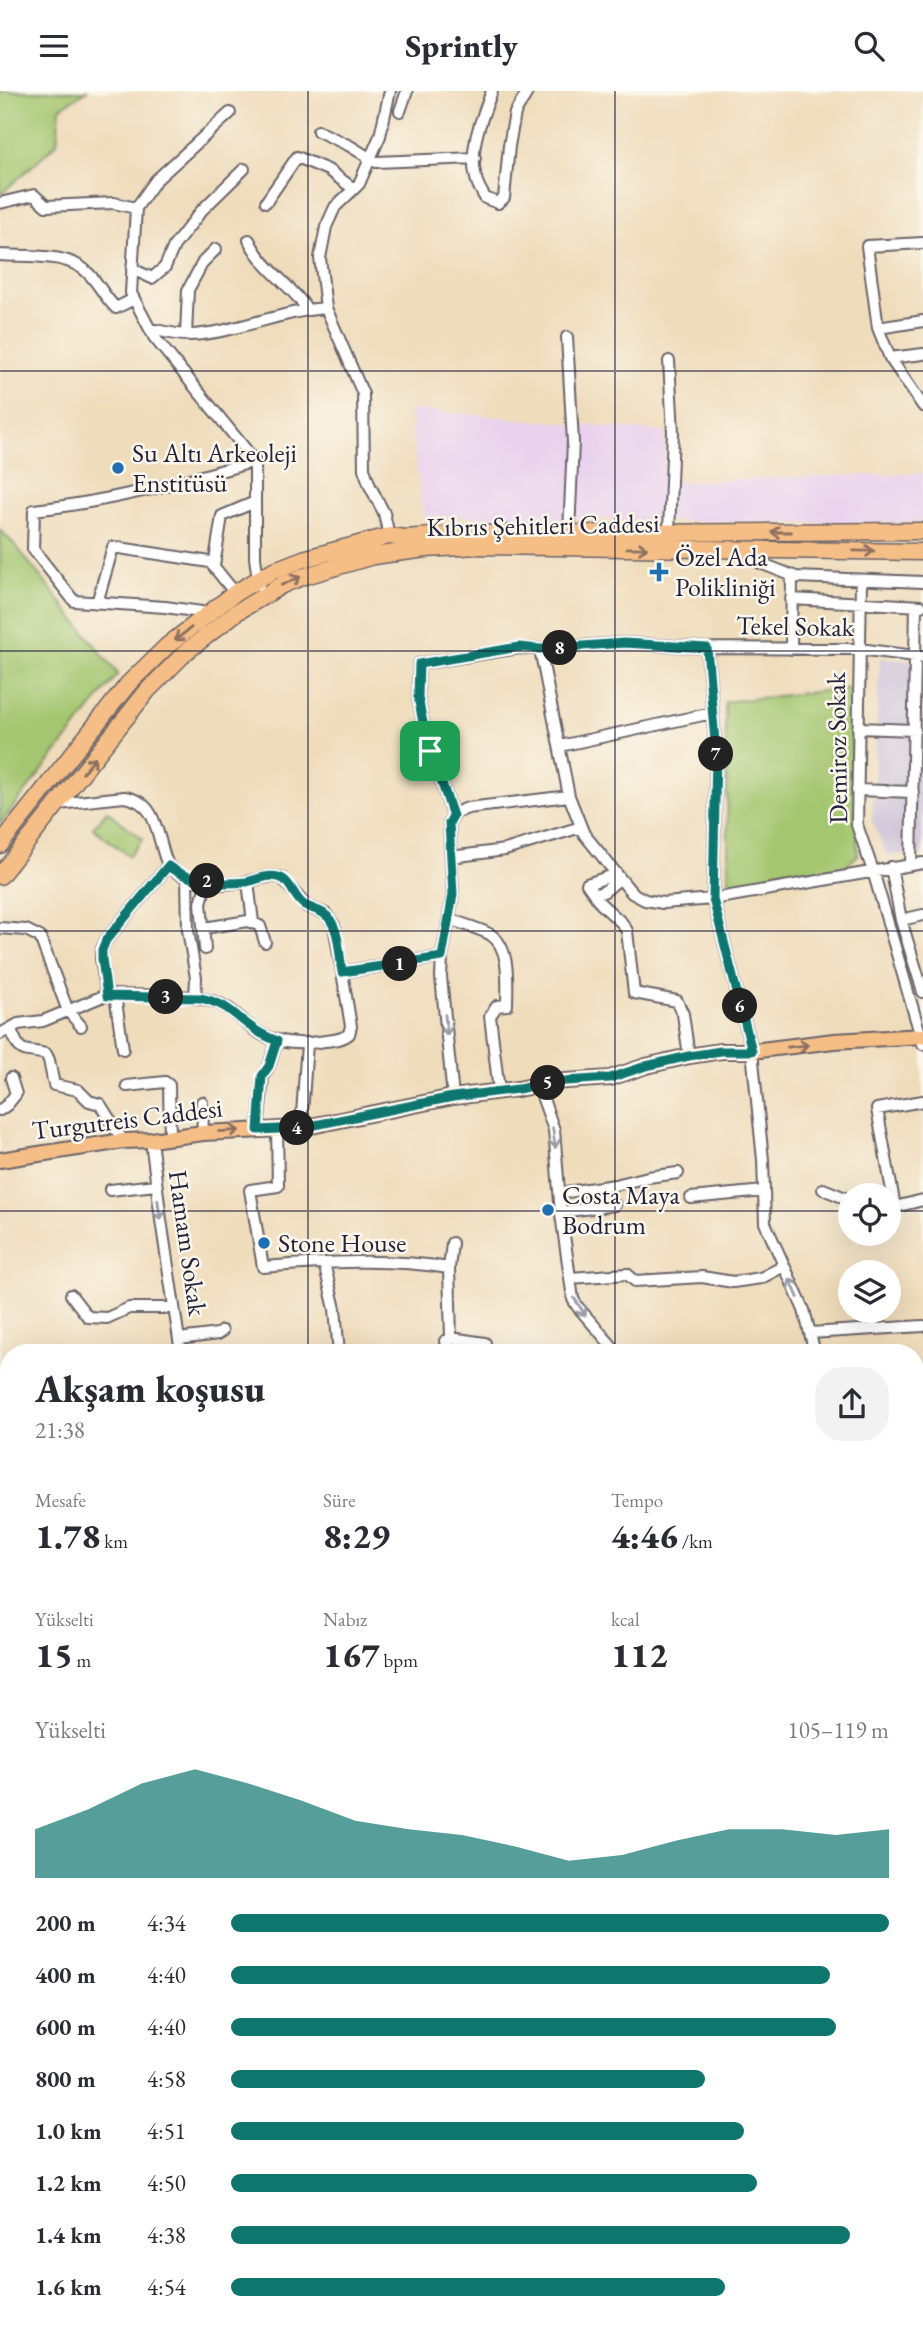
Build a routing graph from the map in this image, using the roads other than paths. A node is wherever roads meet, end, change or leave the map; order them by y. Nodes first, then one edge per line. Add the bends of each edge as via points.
1 (390, 91) edge
2 (407, 91) edge
3 (492, 91) edge
4 (528, 91) edge
5 (400, 111) dead end
6 (230, 113) dead end
7 (318, 131) dead end
8 (371, 157) junction
9 (475, 157) junction
10 (244, 169) dead end
11 (354, 189) junction
12 (0, 202) edge
13 (266, 202) dead end
14 (136, 208) junction
15 (249, 240) dead end
16 (923, 243) edge
17 (216, 249) dead end
18 (0, 255) edge
19 (132, 269) junction
20 (134, 299) junction
21 (326, 308) junction
22 (307, 309) junction
23 (923, 321) edge
24 (878, 328) junction
25 (150, 329) junction
26 (186, 335) junction
27 (568, 337) dead end
28 (923, 354) edge
29 (889, 356) junction
30 (669, 361) dead end
31 (923, 405) edge
32 (255, 461) junction
33 (255, 502) junction
34 (923, 531) edge
35 (569, 533) junction
36 (669, 533) junction
37 (389, 536) junction
38 (747, 549) junction
39 (923, 552) edge
40 (214, 566) junction
41 (792, 576) junction
42 (257, 578) junction
43 (861, 581) junction
44 (923, 582) edge
45 (235, 593) junction
46 (262, 598) junction
47 (791, 600) junction
48 (97, 603) junction
49 (860, 605) junction
50 (920, 606) edge
51 (209, 613) junction
52 (707, 648) junction
53 (540, 649) junction
54 (790, 649) junction
55 (859, 649) junction
56 (920, 657) edge
57 (712, 713) junction
58 (858, 728) junction
59 (915, 730) junction
60 (561, 746) junction
61 (857, 789) junction
62 (913, 792) junction
63 (569, 796) junction
64 (58, 804) junction
65 (453, 816) junction
66 (581, 827) junction
67 (0, 845) edge
68 (451, 857) junction
69 (923, 863) edge
70 (911, 865) junction
71 (168, 866) junction
72 (891, 867) junction
73 (873, 871) junction
74 (0, 876) edge
75 (618, 876) junction
76 (187, 877) junction
77 (207, 881) junction
78 (248, 882) junction
79 (713, 899) junction
80 (923, 915) edge
81 (449, 919) junction
82 (901, 920) junction
83 (253, 922) junction
84 (0, 928) edge
85 (204, 928) junction
86 (265, 942) dead end
87 (205, 949) dead end
88 (442, 957) junction
89 (342, 972) junction
90 (923, 992) edge
91 (111, 995) junction
92 (195, 998) junction
93 (68, 1011) junction
94 (81, 1025) dead end
95 (6, 1032) edge
96 (922, 1039) edge
97 (277, 1041) junction
98 (307, 1044) junction
99 (123, 1049) dead end
100 (752, 1051) junction
101 (689, 1056) junction
102 (11, 1078) dead end
103 (538, 1085) junction
104 (127, 1086) dead end
105 (499, 1091) junction
106 (453, 1097) junction
107 (923, 1101) edge
108 (202, 1102) dead end
109 (0, 1110) edge
110 (300, 1128) junction
111 (277, 1129) junction
112 (258, 1130) junction
113 (204, 1133) junction
114 (170, 1139) junction
115 (151, 1140) junction
116 (123, 1141) junction
117 (0, 1160) edge
118 (678, 1173) dead end
119 (888, 1183) edge
120 (156, 1185) junction
121 (823, 1189) dead end
122 (110, 1190) dead end
123 (764, 1191) junction
124 (560, 1193) junction
125 (838, 1196) edge
126 (691, 1198) dead end
127 (923, 1200) edge
128 (901, 1204) edge
129 (615, 1205) dead end
130 (561, 1212) junction
131 (452, 1243) dead end
132 (324, 1262) junction
133 (784, 1266) junction
134 (449, 1268) junction
135 (570, 1278) junction
136 (71, 1295) dead end
137 (174, 1308) junction
138 (923, 1326) edge
139 (222, 1331) dead end
140 (810, 1333) junction
141 (451, 1338) junction
142 (179, 1339) junction
143 (485, 1343) dead end
144 (179, 1344) edge
145 (338, 1344) edge
146 (446, 1344) edge
147 (610, 1344) edge
148 (813, 1344) edge

1 - 8 street
2 - 5 street
3 - 9 street via 476,134
4 - 9 street via 515,113 504,198 498,203 485,198 476,180
6 - 14 street via 156,180
7 - 8 street
8 - 9 street via 376,162
8 - 11 street
10 - 19 street via 202,210 158,274 152,278
11 - 13 street via 328,170 297,157
11 - 21 street via 335,207 326,227 320,258
12 - 14 street via 34,195 46,206 114,203
14 - 19 street
15 - 22 street via 256,255
16 - 24 street via 867,246
17 - 26 street via 187,290
18 - 20 street via 68,261 88,272 116,308
19 - 20 street
20 - 25 street
21 - 22 street
21 - 37 street via 363,394 364,469
22 - 26 street
23 - 24 street
24 - 29 street
25 - 26 street
25 - 32 street
27 - 35 street via 573,442
28 - 29 street
29 - 31 street
30 - 36 street via 673,432
32 - 33 street
32 - 48 street via 76,505 34,510 33,549 74,601
33 - 40 street via 222,516
33 - 42 street
34 -> 36 highway, Kıbrıs Şehitleri Caddesi
35 - 36 highway, Kıbrıs Şehitleri Caddesi
35 - 37 highway, Kıbrıs Şehitleri Caddesi
37 - 42 highway, Kıbrıs Şehitleri Caddesi via 303,559
38 -> 39 highway, Kıbrıs Şehitleri Caddesi
38 - 41 street via 755,561
46 -> 38 highway, Kıbrıs Şehitleri Caddesi via 321,571 373,556 426,549 479,545
40 - 45 street
40 - 48 street via 113,547
41 - 43 street
41 - 47 street
42 - 45 highway, Kıbrıs Şehitleri Caddesi
42 - 46 street
43 - 44 street
43 - 49 street, Demiroz Sokak
45 - 51 highway, Kıbrıs Şehitleri Caddesi
64 -> 46 highway, Kıbrıs Şehitleri Caddesi via 148,690 186,652
47 - 49 street
47 - 54 street
48 - 51 street
49 - 50 street
49 - 55 street, Demiroz Sokak
50 - 56 street
51 -> 67 highway, Kıbrıs Şehitleri Caddesi via 129,683
52 - 53 street, Tekel Sokak via 624,643
52 - 54 street, Tekel Sokak
52 - 57 street
53 - 60 street
53 - 65 street, Tekel Sokak via 519,647 419,664 418,697 425,733
54 - 55 street, Tekel Sokak
55 - 56 street, Tekel Sokak
55 - 58 street, Demiroz Sokak
56 - 59 street
57 - 60 street
57 - 79 street via 716,753
58 - 59 street
58 - 61 street, Demiroz Sokak
59 - 62 street
60 - 63 street
61 - 62 street
61 - 73 street, Demiroz Sokak via 857,825
62 - 70 street
63 - 65 street via 468,808
63 - 66 street
64 - 71 street via 124,797 142,802
64 - 74 highway, Kıbrıs Şehitleri Caddesi
65 - 68 street via 449,823
66 - 68 street via 505,850
66 - 75 street
68 - 81 street
69 - 70 street
70 - 72 street
71 - 76 street
71 - 91 street via 106,940 102,950
72 - 73 street
72 - 82 street
73 - 79 street
73 - 96 street, Demiroz Sokak
75 - 79 street via 645,900
75 - 101 street via 595,895 627,931 634,993 677,1001
76 - 77 street
76 - 92 street
77 - 78 street
77 - 85 street via 201,903
78 - 83 street
78 - 89 street via 282,878 306,906 326,914 334,925
79 - 100 street
80 - 82 street
81 - 88 street
81 - 105 street via 492,936 506,961 507,1005 497,1006 490,1016
82 - 90 street
83 - 85 street
83 - 86 street via 260,926
84 - 93 street via 26,930 40,937
85 - 87 street
88 - 89 street
88 -> 106 street
89 - 98 street via 349,1034
91 - 92 street
91 - 93 street
91 - 99 street
92 - 97 street via 226,1006 256,1031
93 - 94 street
93 - 95 street via 18,1024
95 - 116 street via 19,1048 46,1054 54,1085 79,1090 89,1101 100,1104
100 -> 96 main road, Turgutreis Caddesi via 834,1041
97 - 98 street
97 - 112 street via 262,1076
98 - 110 street
100 - 101 main road, Turgutreis Caddesi
100 - 123 street
101 - 103 main road, Turgutreis Caddesi via 610,1078
102 - 109 street via 16,1094
103 - 105 main road, Turgutreis Caddesi
103 -> 124 street via 554,1130
104 - 114 street via 169,1085
105 - 106 main road, Turgutreis Caddesi
106 - 110 main road, Turgutreis Caddesi
107 - 119 street via 877,1109
108 - 113 street
110 - 111 main road, Turgutreis Caddesi
111 - 112 main road, Turgutreis Caddesi
111 - 132 street via 278,1187 250,1190 263,1267
113 -> 112 main road, Turgutreis Caddesi
113 - 114 main road, Turgutreis Caddesi
114 - 115 main road, Turgutreis Caddesi
115 - 116 main road, Turgutreis Caddesi
115 - 120 street, Hamam Sokak
116 - 117 main road, Turgutreis Caddesi
118 - 124 street
120 - 122 street
120 -> 137 street, Hamam Sokak
121 - 125 street
123 - 126 street
123 - 133 street via 765,1223
124 - 130 street
127 - 128 street
129 - 130 street
130 - 135 street
131 - 134 street
132 - 134 street via 414,1262
132 - 145 street
133 - 135 street via 761,1278 733,1282 702,1277 635,1281 627,1274
140 -> 133 street
134 - 141 street
135 -> 147 street via 577,1306
136 - 137 street via 88,1317 107,1318 128,1308
137 - 142 street, Hamam Sokak
138 - 140 street
139 - 142 street
140 - 148 street
141 - 143 street
141 - 146 street
142 - 144 street, Hamam Sokak

